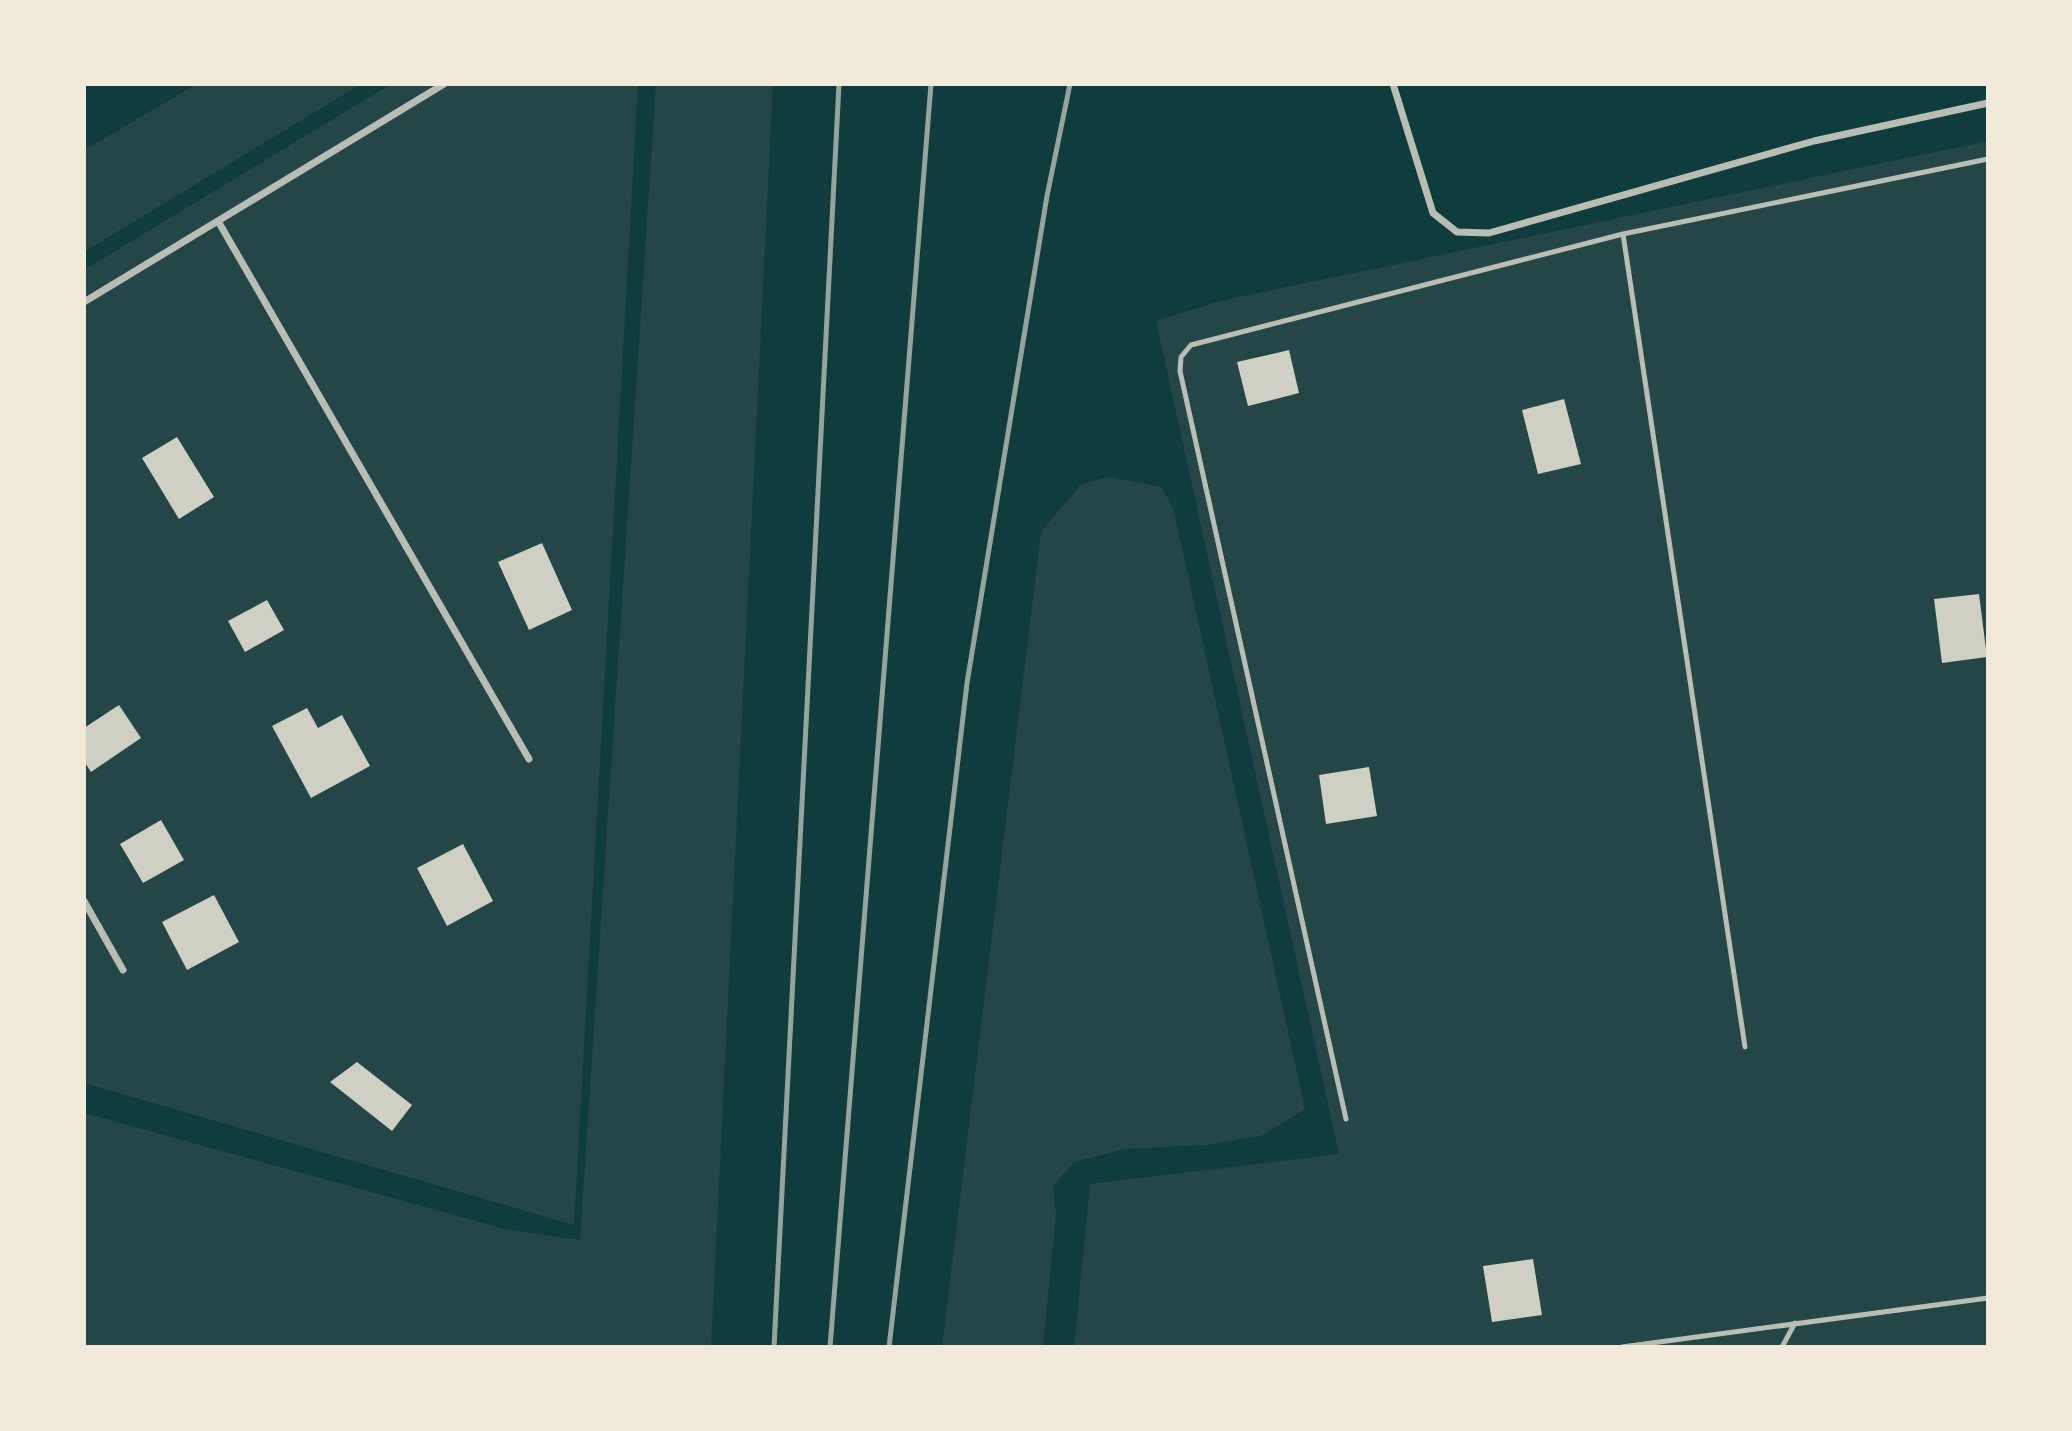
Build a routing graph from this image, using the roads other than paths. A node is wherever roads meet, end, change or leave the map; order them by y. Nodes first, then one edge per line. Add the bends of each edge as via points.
1 (444, 84) edge
2 (1393, 84) edge
3 (1988, 103) edge
4 (1988, 159) edge
5 (218, 221) junction
6 (1623, 234) junction
7 (84, 302) edge
8 (529, 759) dead end
9 (84, 901) edge
10 (123, 970) dead end
11 (1745, 1047) dead end
12 (1346, 1119) dead end
13 (1988, 1298) edge
14 (1795, 1323) junction
15 (1622, 1347) edge
16 (1782, 1347) edge

1 - 5 street
2 - 3 street via 1433,213 1457,232 1489,233 1814,141
4 - 6 lane
5 - 7 street
5 - 8 street
6 - 11 lane
6 - 12 lane via 1191,345 1181,357 1180,371
9 - 10 street
13 - 14 lane
14 - 15 lane
14 - 16 lane

